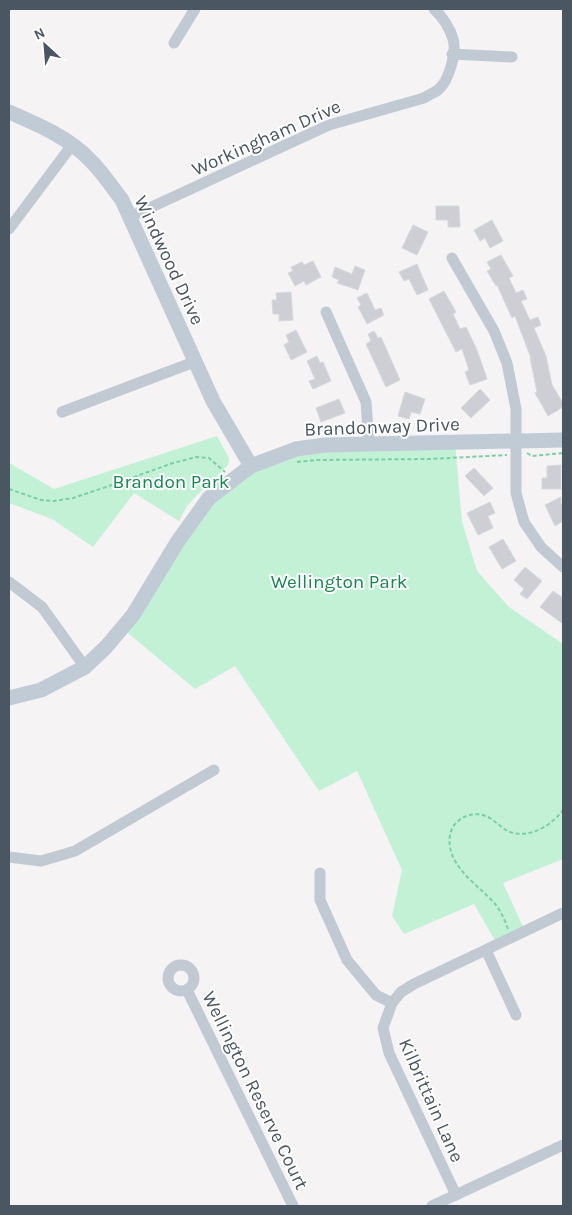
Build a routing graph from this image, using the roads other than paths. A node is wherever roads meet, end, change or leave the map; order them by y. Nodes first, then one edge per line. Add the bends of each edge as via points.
1 (195, 9) edge
2 (434, 9) edge
3 (174, 43) dead end
4 (452, 54) junction
5 (512, 57) dead end
6 (9, 112) edge
7 (72, 145) junction
8 (130, 217) junction
9 (9, 229) edge
10 (452, 258) dead end
11 (326, 312) dead end
12 (194, 362) junction
13 (62, 412) dead end
14 (563, 440) edge
15 (369, 444) junction
16 (517, 448) junction
17 (251, 466) junction
18 (563, 567) edge
19 (9, 582) edge
20 (85, 667) junction
21 (9, 698) edge
22 (214, 770) dead end
23 (9, 857) edge
24 (320, 872) dead end
25 (563, 913) edge
26 (486, 950) junction
27 (187, 990) dead end
28 (392, 1003) junction
29 (516, 1015) dead end
30 (563, 1145) edge
31 (456, 1195) junction
32 (293, 1206) edge
33 (432, 1206) edge

1 - 3 street
2 - 4 street, Workingham Drive via 441,15 454,40
4 - 5 street
4 - 8 street, Workingham Drive via 452,67 446,79 438,90 424,98 329,125
6 - 7 street, Windwood Drive via 51,131
7 - 8 street, Windwood Drive via 90,159 108,180
7 - 9 street
8 - 12 street, Windwood Drive
10 - 16 street via 494,331 506,363 516,409
11 - 15 street via 366,402
12 - 13 street
12 - 17 street, Windwood Drive
14 - 16 street, Brandonway Drive
15 - 16 street, Brandonway Drive
15 - 17 street, Brandonway Drive via 325,445 296,450
16 - 18 street via 516,493 524,522 541,547
17 - 20 street, Brandonway Drive via 209,498 123,629
19 - 20 street via 42,607
20 - 21 street, Brandonway Drive via 41,690
22 - 23 street via 75,851 41,861
24 - 28 street via 320,900 347,960 376,995
25 - 26 street, Kilbrittain Lane
26 - 28 street, Kilbrittain Lane via 414,984
26 - 29 street
27 - 32 street, Wellington Reserve Court
28 - 31 street, Kilbrittain Lane via 383,1028 389,1053
30 - 31 street
31 - 33 street

